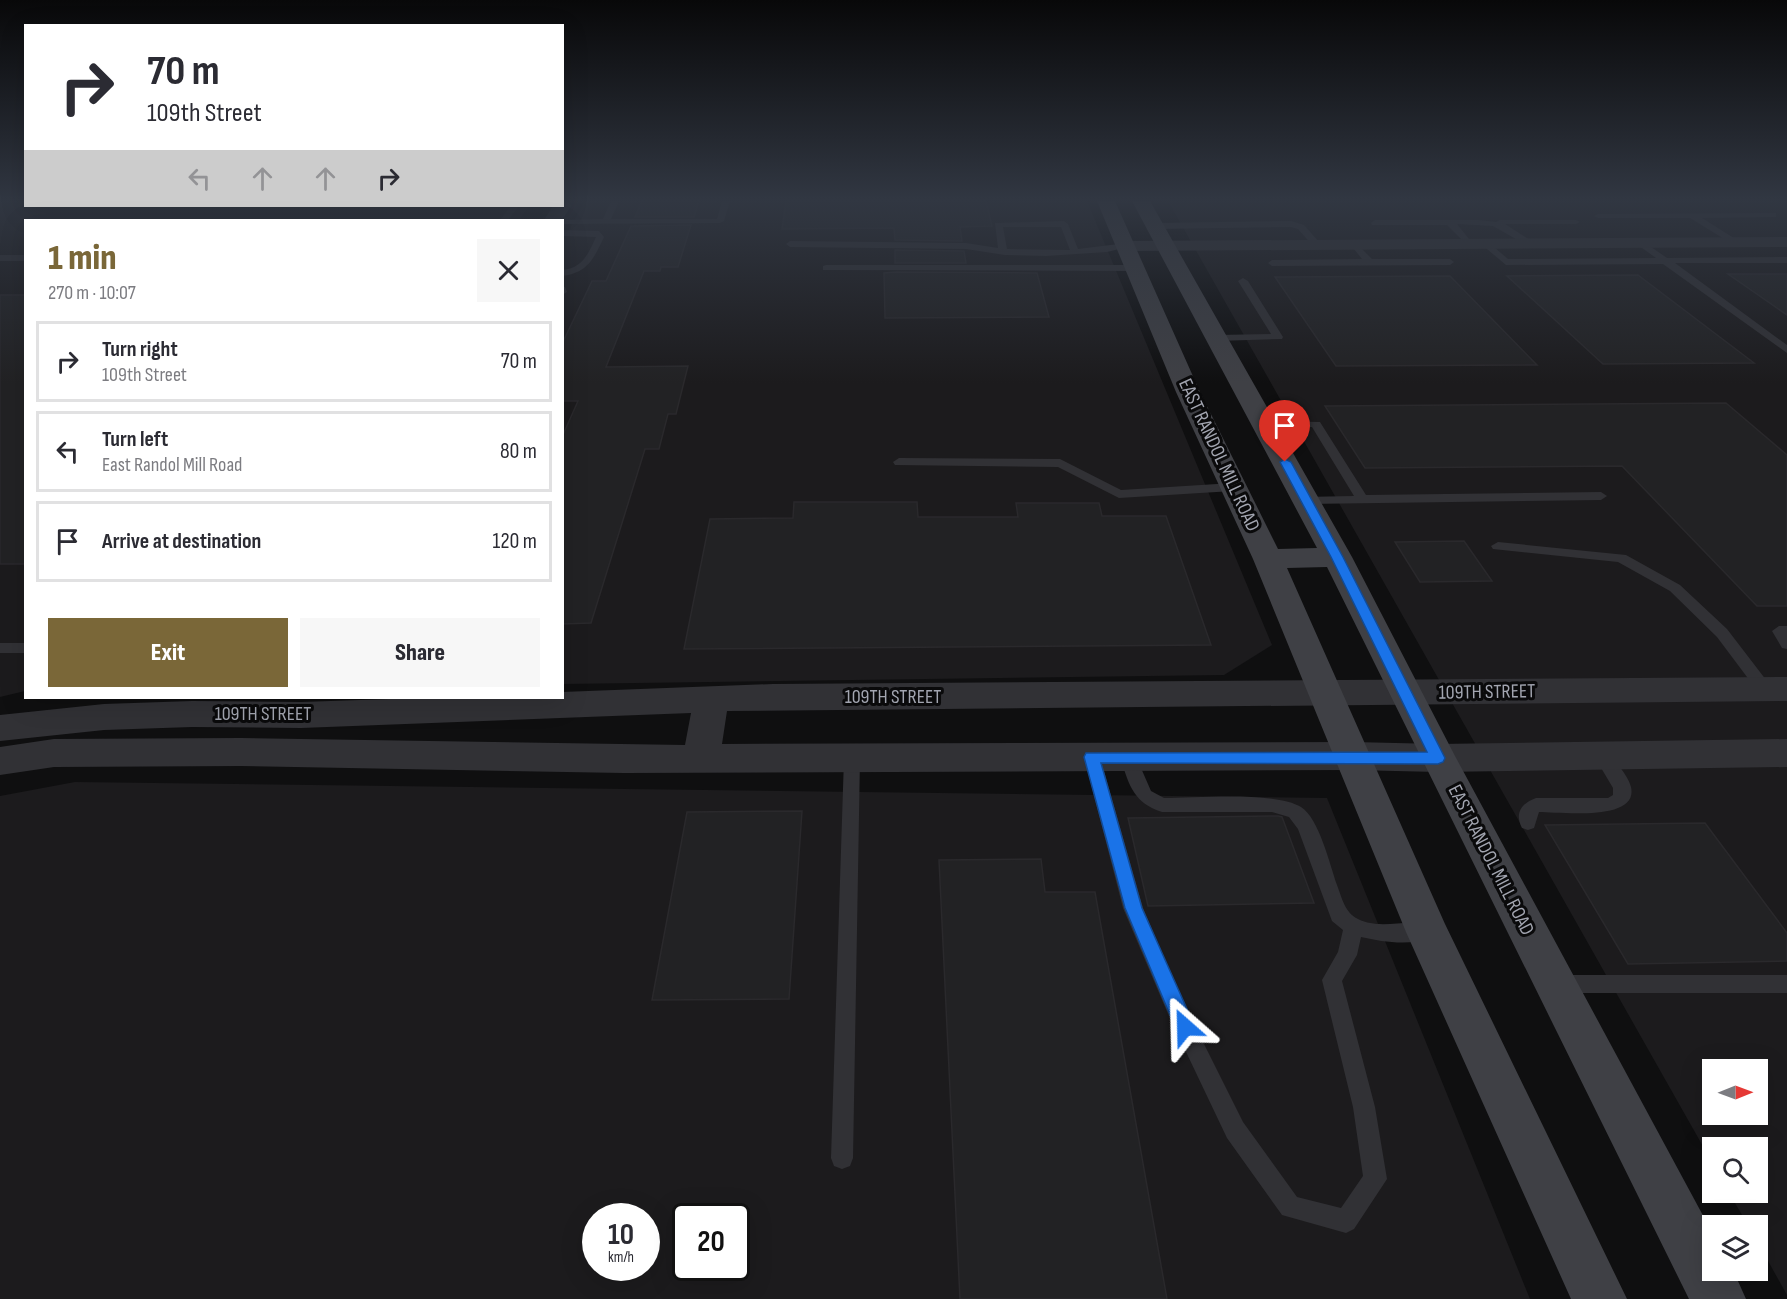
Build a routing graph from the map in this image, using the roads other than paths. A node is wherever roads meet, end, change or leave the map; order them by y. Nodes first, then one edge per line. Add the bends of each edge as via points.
1 (587, 262) edge
2 (1133, 262) edge
3 (1173, 262) edge
4 (1369, 262) joint
5 (1450, 262) dead end
6 (1505, 262) edge
7 (1566, 262) edge
8 (1664, 262) edge
9 (1272, 263) dead end
10 (826, 268) dead end
11 (1136, 268) junction
12 (564, 273) edge
13 (1243, 281) dead end
14 (1216, 338) junction
15 (1787, 350) edge
16 (1264, 424) junction
17 (899, 462) dead end
18 (1233, 487) junction
19 (1601, 496) dead end
20 (1362, 499) junction
21 (1306, 500) junction
22 (1498, 546) dead end
23 (1337, 557) junction
24 (1268, 559) junction
25 (1787, 631) edge
26 (1787, 644) edge
27 (0, 648) edge
28 (24, 648) edge
29 (1776, 689) edge
30 (1406, 693) junction
31 (1327, 694) junction
32 (711, 700) junction
33 (537, 702) edge
34 (254, 706) edge
35 (0, 728) edge
36 (227, 752) junction
37 (1787, 753) edge
38 (1353, 756) junction
39 (1602, 756) junction
40 (1092, 757) junction
41 (1128, 757) junction
42 (852, 758) junction
43 (1438, 758) junction
44 (701, 759) junction
45 (0, 761) edge
46 (1528, 823) dead end
47 (1353, 927) junction
48 (1427, 932) junction
49 (1555, 984) junction
50 (1787, 984) edge
51 (842, 1158) dead end
52 (1599, 1299) edge
53 (1718, 1299) edge

1 - 12 lane via 578,271
2 - 11 main road, EAST RANDOL MILL ROAD
3 - 14 main road, EAST RANDOL MILL ROAD
4 - 5 lane
4 - 9 lane
6 - 7 lane
8 - 15 lane
10 - 11 lane
11 - 18 main road, EAST RANDOL MILL ROAD
13 - 14 lane via 1278,338
14 - 16 main road, EAST RANDOL MILL ROAD
16 - 20 lane via 1316,424
16 - 21 main road, EAST RANDOL MILL ROAD
17 - 18 lane via 1060,463 1119,494
18 - 24 main road, EAST RANDOL MILL ROAD
19 - 20 lane
20 - 21 lane
21 - 23 main road, EAST RANDOL MILL ROAD
22 - 29 lane via 1621,558 1675,588
23 - 24 main road
23 - 30 main road, EAST RANDOL MILL ROAD
24 - 31 main road, EAST RANDOL MILL ROAD
25 - 26 lane via 1779,632
27 - 28 lane
29 - 30 street, 109TH STREET
30 - 31 street, 109TH STREET
30 - 43 main road, EAST RANDOL MILL ROAD
31 - 32 street, 109TH STREET
31 - 38 main road, EAST RANDOL MILL ROAD
32 - 33 street, 109TH STREET
32 - 44 street
33 - 34 street, 109TH STREET via 301,715
34 - 35 street, 109TH STREET
34 - 36 street
36 - 44 street, 109TH STREET
36 - 45 street, 109TH STREET via 54,753
37 - 39 street, 109TH STREET
38 - 41 street, 109TH STREET
38 - 43 street, 109TH STREET
38 - 48 main road, EAST RANDOL MILL ROAD
39 - 43 street, 109TH STREET
39 - 46 lane via 1622,787 1622,799 1610,805 1536,805 1528,810
40 - 41 street, 109TH STREET
40 - 42 street, 109TH STREET
40 - 47 lane via 1134,908 1175,1006 1235,1130 1290,1207 1346,1221 1375,1179 1364,1107 1332,980 1347,955
41 - 47 lane via 1145,796 1162,805 1272,805 1294,812 1306,825 1339,915
42 - 44 street, 109TH STREET
42 - 51 lane
43 - 49 main road, EAST RANDOL MILL ROAD
47 - 48 lane via 1385,934
48 - 52 main road, EAST RANDOL MILL ROAD
49 - 50 lane
49 - 53 main road, EAST RANDOL MILL ROAD

